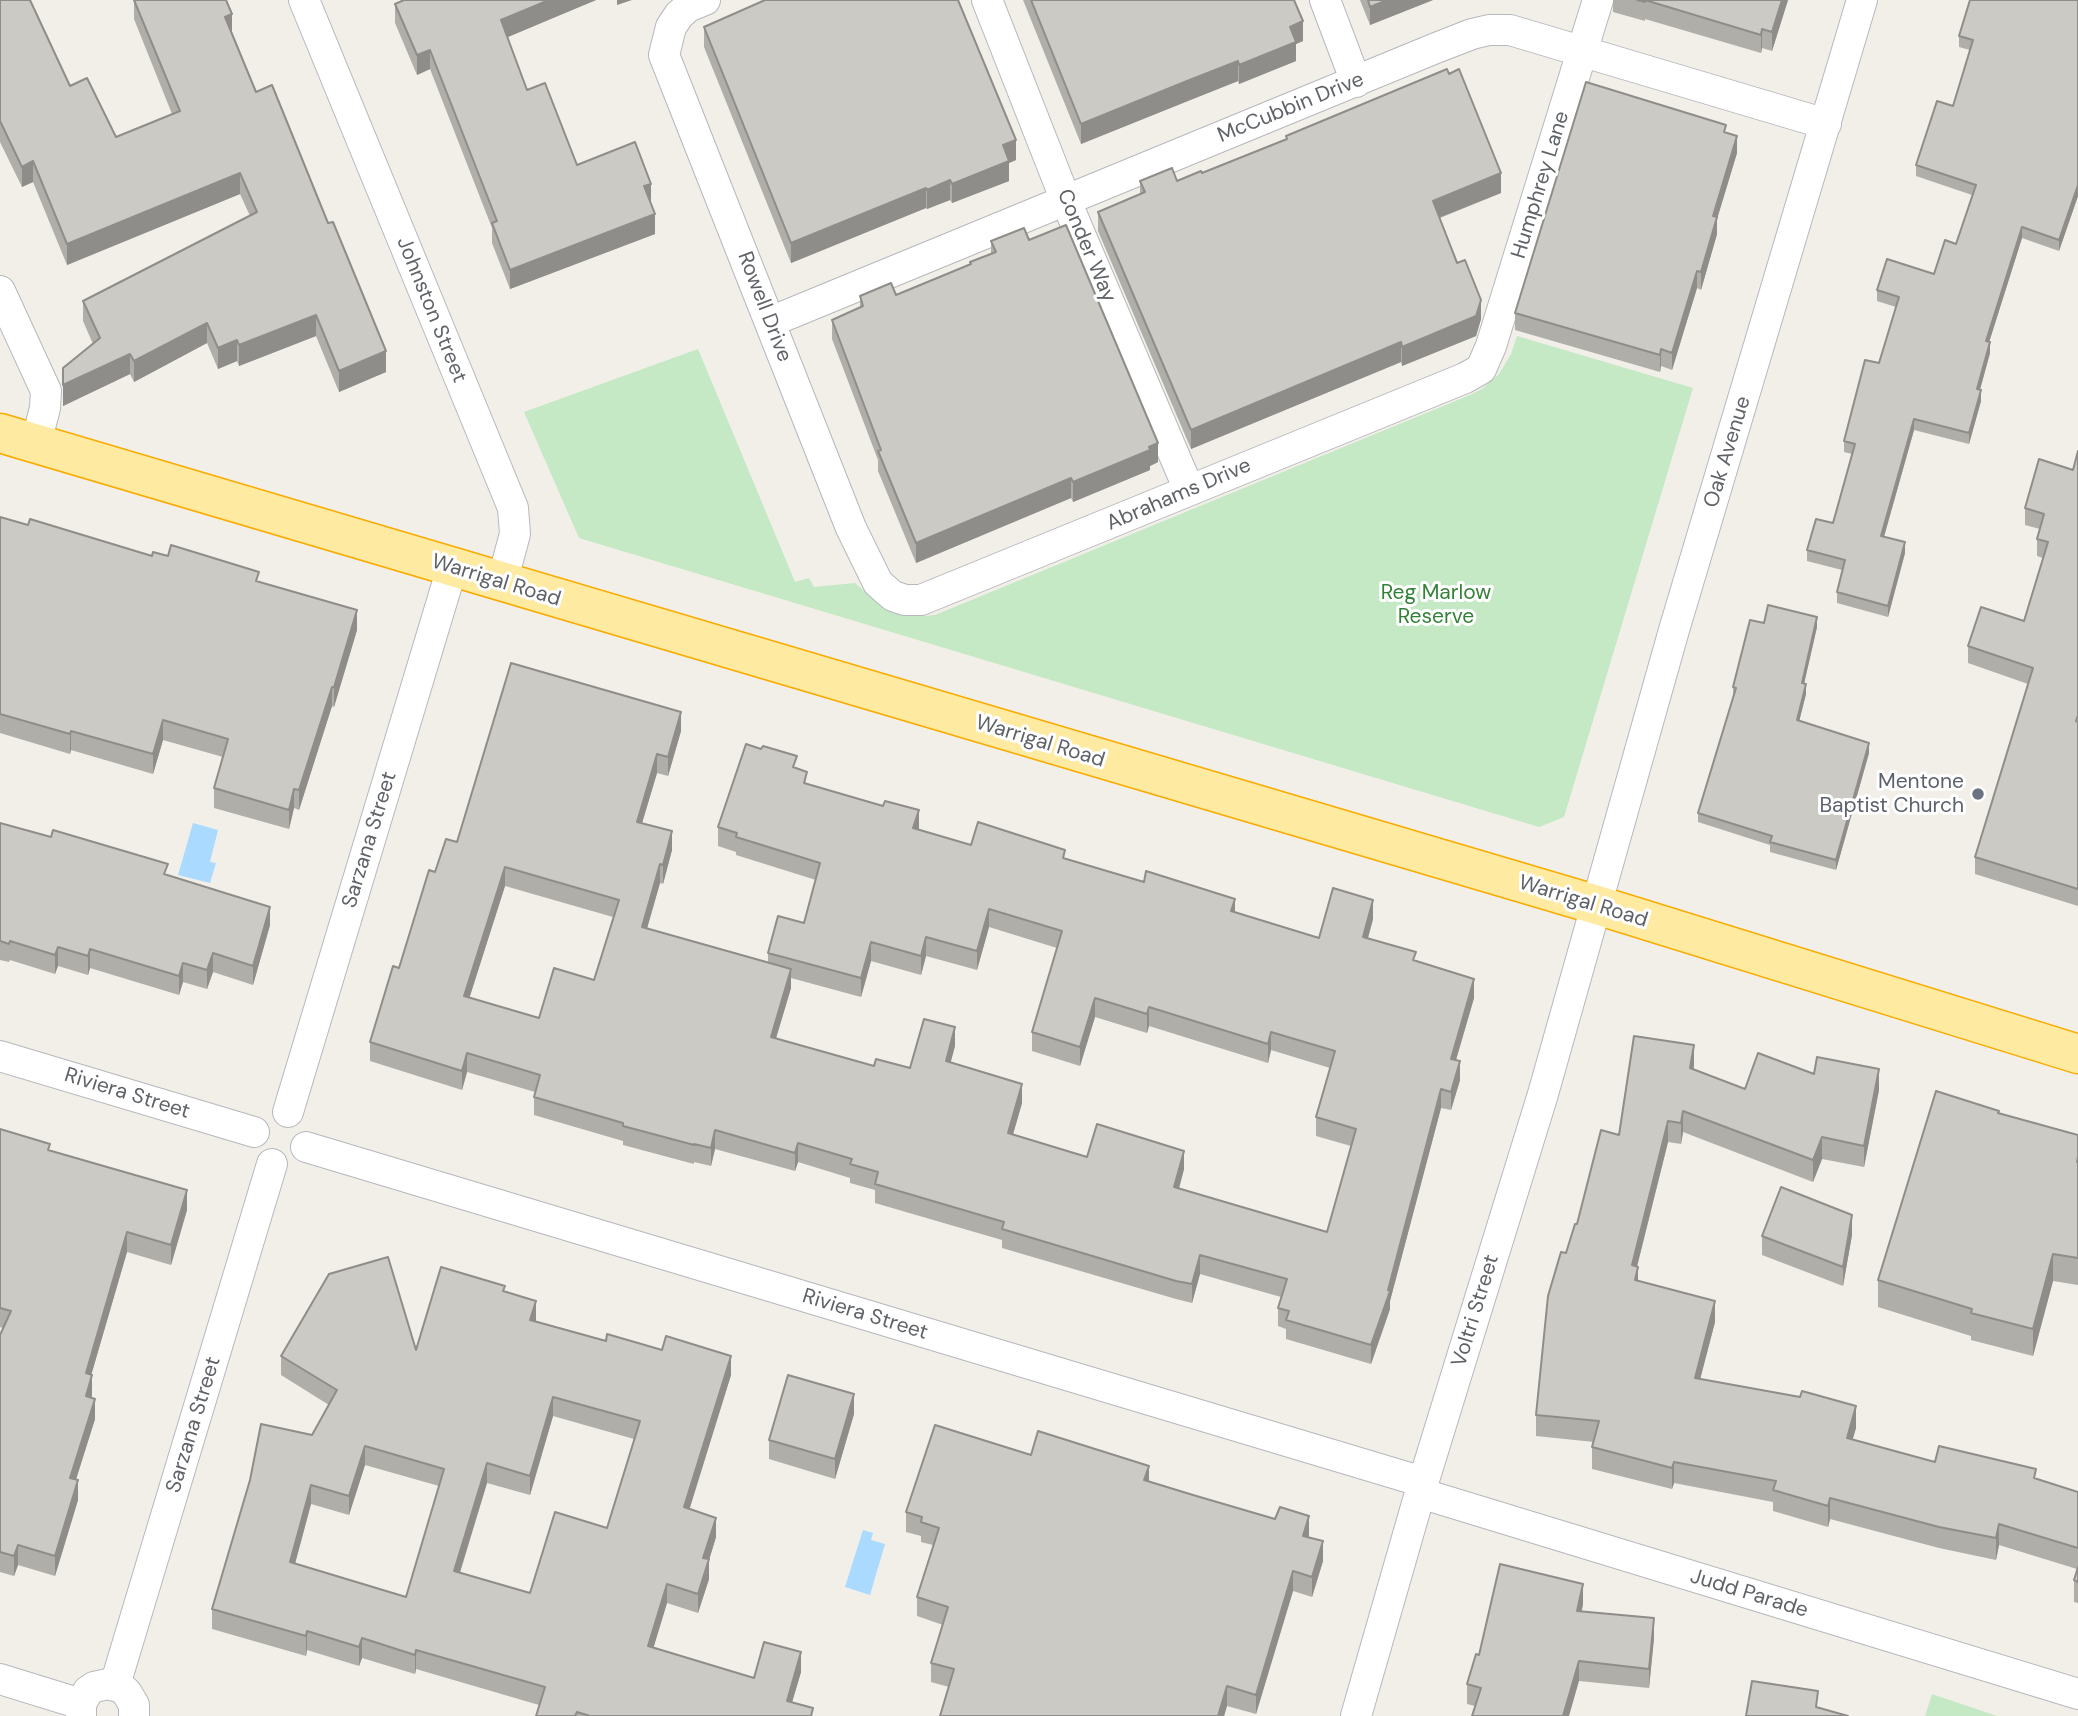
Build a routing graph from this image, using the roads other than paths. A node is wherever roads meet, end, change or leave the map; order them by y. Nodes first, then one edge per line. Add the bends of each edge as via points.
1 (304, 0) edge
2 (705, 0) edge
3 (987, 0) edge
4 (1325, 0) edge
5 (1598, 0) edge
6 (1862, 0) edge
7 (1583, 50) junction
8 (1356, 82) junction
9 (1826, 124) junction
10 (1066, 201) junction
11 (0, 291) edge
12 (770, 322) junction
13 (1481, 369) joint
14 (0, 433) edge
15 (36, 443) junction
16 (1189, 490) junction
17 (452, 568) junction
18 (878, 583) joint
19 (545, 596) junction
20 (1597, 905) junction
21 (2078, 1054) edge
22 (0, 1056) edge
23 (288, 1112) junction
24 (254, 1132) junction
25 (306, 1147) junction
26 (272, 1164) junction
27 (1422, 1488) junction
28 (0, 1679) edge
29 (115, 1685) junction
30 (2078, 1694) edge
31 (81, 1710) edge
32 (134, 1716) edge
33 (1356, 1716) edge

1 - 19 street, Johnston Street via 513,508 514,534 502,582
2 - 12 street, Rowell Drive via 679,15 664,55
3 - 10 street, Conder Way
4 - 8 street
5 - 7 street, Humphrey Lane
6 - 9 street, Oak Avenue
7 - 8 street, McCubbin Drive via 1510,30 1489,30
7 - 9 street, McCubbin Drive
7 - 13 street, Humphrey Lane
8 - 10 street, McCubbin Drive
9 - 20 street, Oak Avenue
10 - 12 street, McCubbin Drive
10 - 16 street, Conder Way
11 - 15 street via 46,391
12 - 18 street, Rowell Drive via 851,528
13 - 16 street, Abrahams Drive
14 - 15 highway, Warrigal Road
15 - 17 highway, Warrigal Road
16 - 18 street, Abrahams Drive via 921,600 893,596
17 - 19 highway, Warrigal Road
17 - 23 street, Sarzana Street
19 - 20 highway, Warrigal Road
20 - 21 highway, Warrigal Road
20 - 27 street, Voltri Street
22 - 24 street, Riviera Street
23 - 24 street via 267,1115
23 - 25 street via 304,1125
24 - 26 street via 255,1148
25 - 26 street via 288,1165
25 - 27 street, Riviera Street
26 - 29 street, Sarzana Street
27 - 30 street, Judd Parade
27 - 33 street, Voltri Street
28 - 31 street
29 - 31 street via 101,1684 88,1691
29 - 32 street via 131,1699

